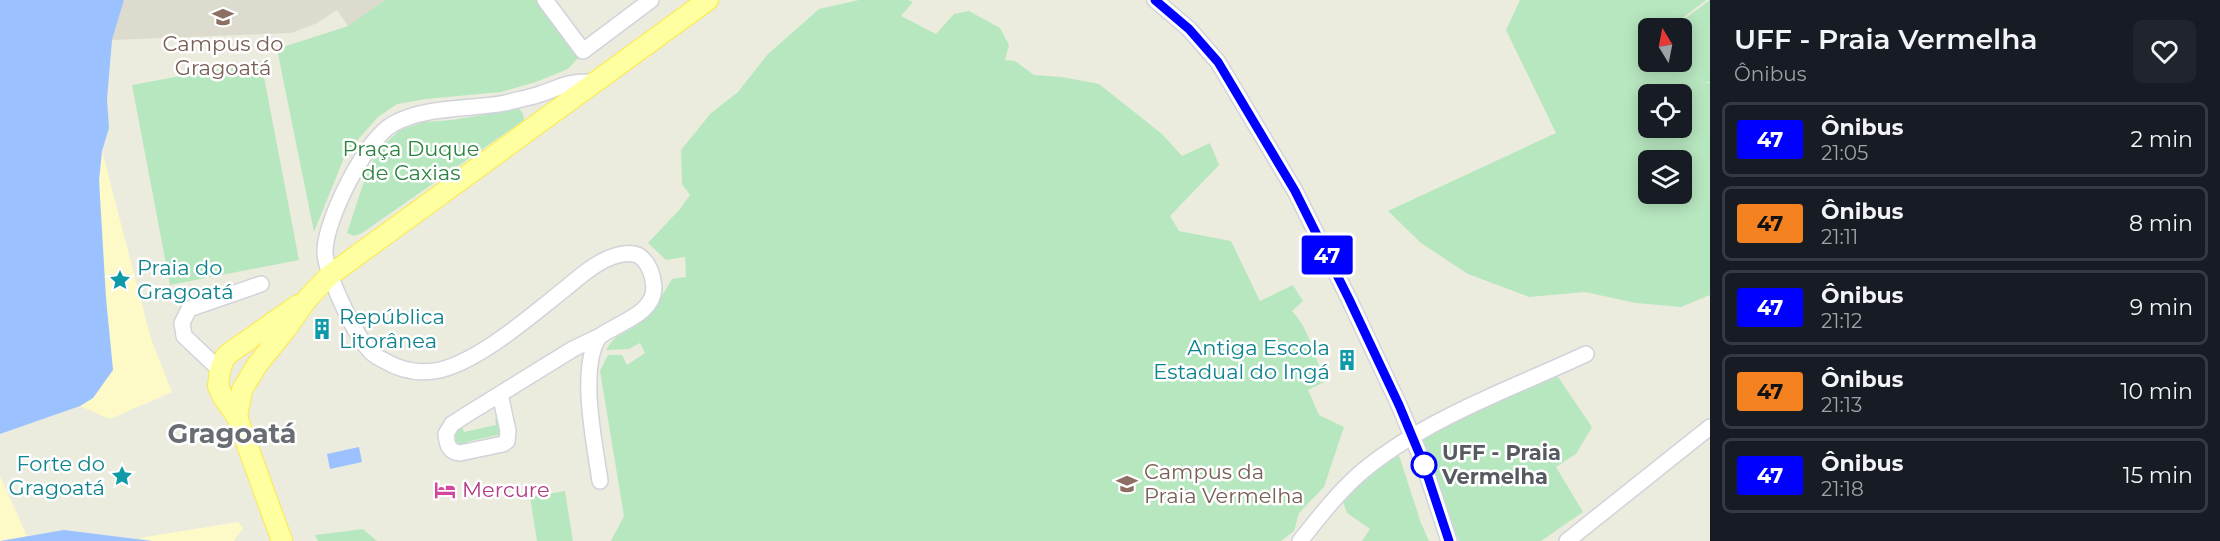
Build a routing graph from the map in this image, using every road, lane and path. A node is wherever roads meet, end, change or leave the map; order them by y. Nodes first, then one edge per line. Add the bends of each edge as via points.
1 (545, 0) edge
2 (651, 0) edge
3 (708, 0) edge
4 (1155, 0) edge
5 (595, 82) junction
6 (330, 275) junction
7 (261, 284) dead end
8 (308, 298) junction
9 (600, 336) junction
10 (236, 348) junction
11 (1586, 354) dead end
12 (257, 365) junction
13 (220, 370) junction
14 (246, 383) junction
15 (500, 394) junction
16 (237, 417) junction
17 (1710, 427) edge
18 (1412, 436) junction
19 (600, 481) dead end
20 (282, 541) edge
21 (1300, 541) edge
22 (1449, 541) edge
23 (1567, 541) edge

1 - 2 street via 582,51
3 - 5 main road
4 - 18 street via 1189,29 1218,62 1245,105 1295,191
5 - 6 main road
5 - 6 street via 572,83 504,103 412,115 390,125 361,159 339,203 325,251
6 - 8 main road
6 - 9 street via 356,330 372,353 397,368 418,372 441,370 474,355 610,257 639,255 646,261 653,279 651,301
7 - 13 street via 189,309 182,322 184,336
8 - 10 main road
8 - 12 main road
9 - 15 street via 573,348
9 - 19 street via 589,369
10 - 12 main road via 250,353
10 - 13 main road via 225,357
11 - 18 street
12 - 14 main road
13 - 14 main road via 231,382
13 - 16 main road via 218,386
14 - 16 main road
15 - 15 street via 507,441 454,452 447,442 447,430
16 - 20 main road
17 - 23 street
18 - 21 street via 1352,482
18 - 22 street

